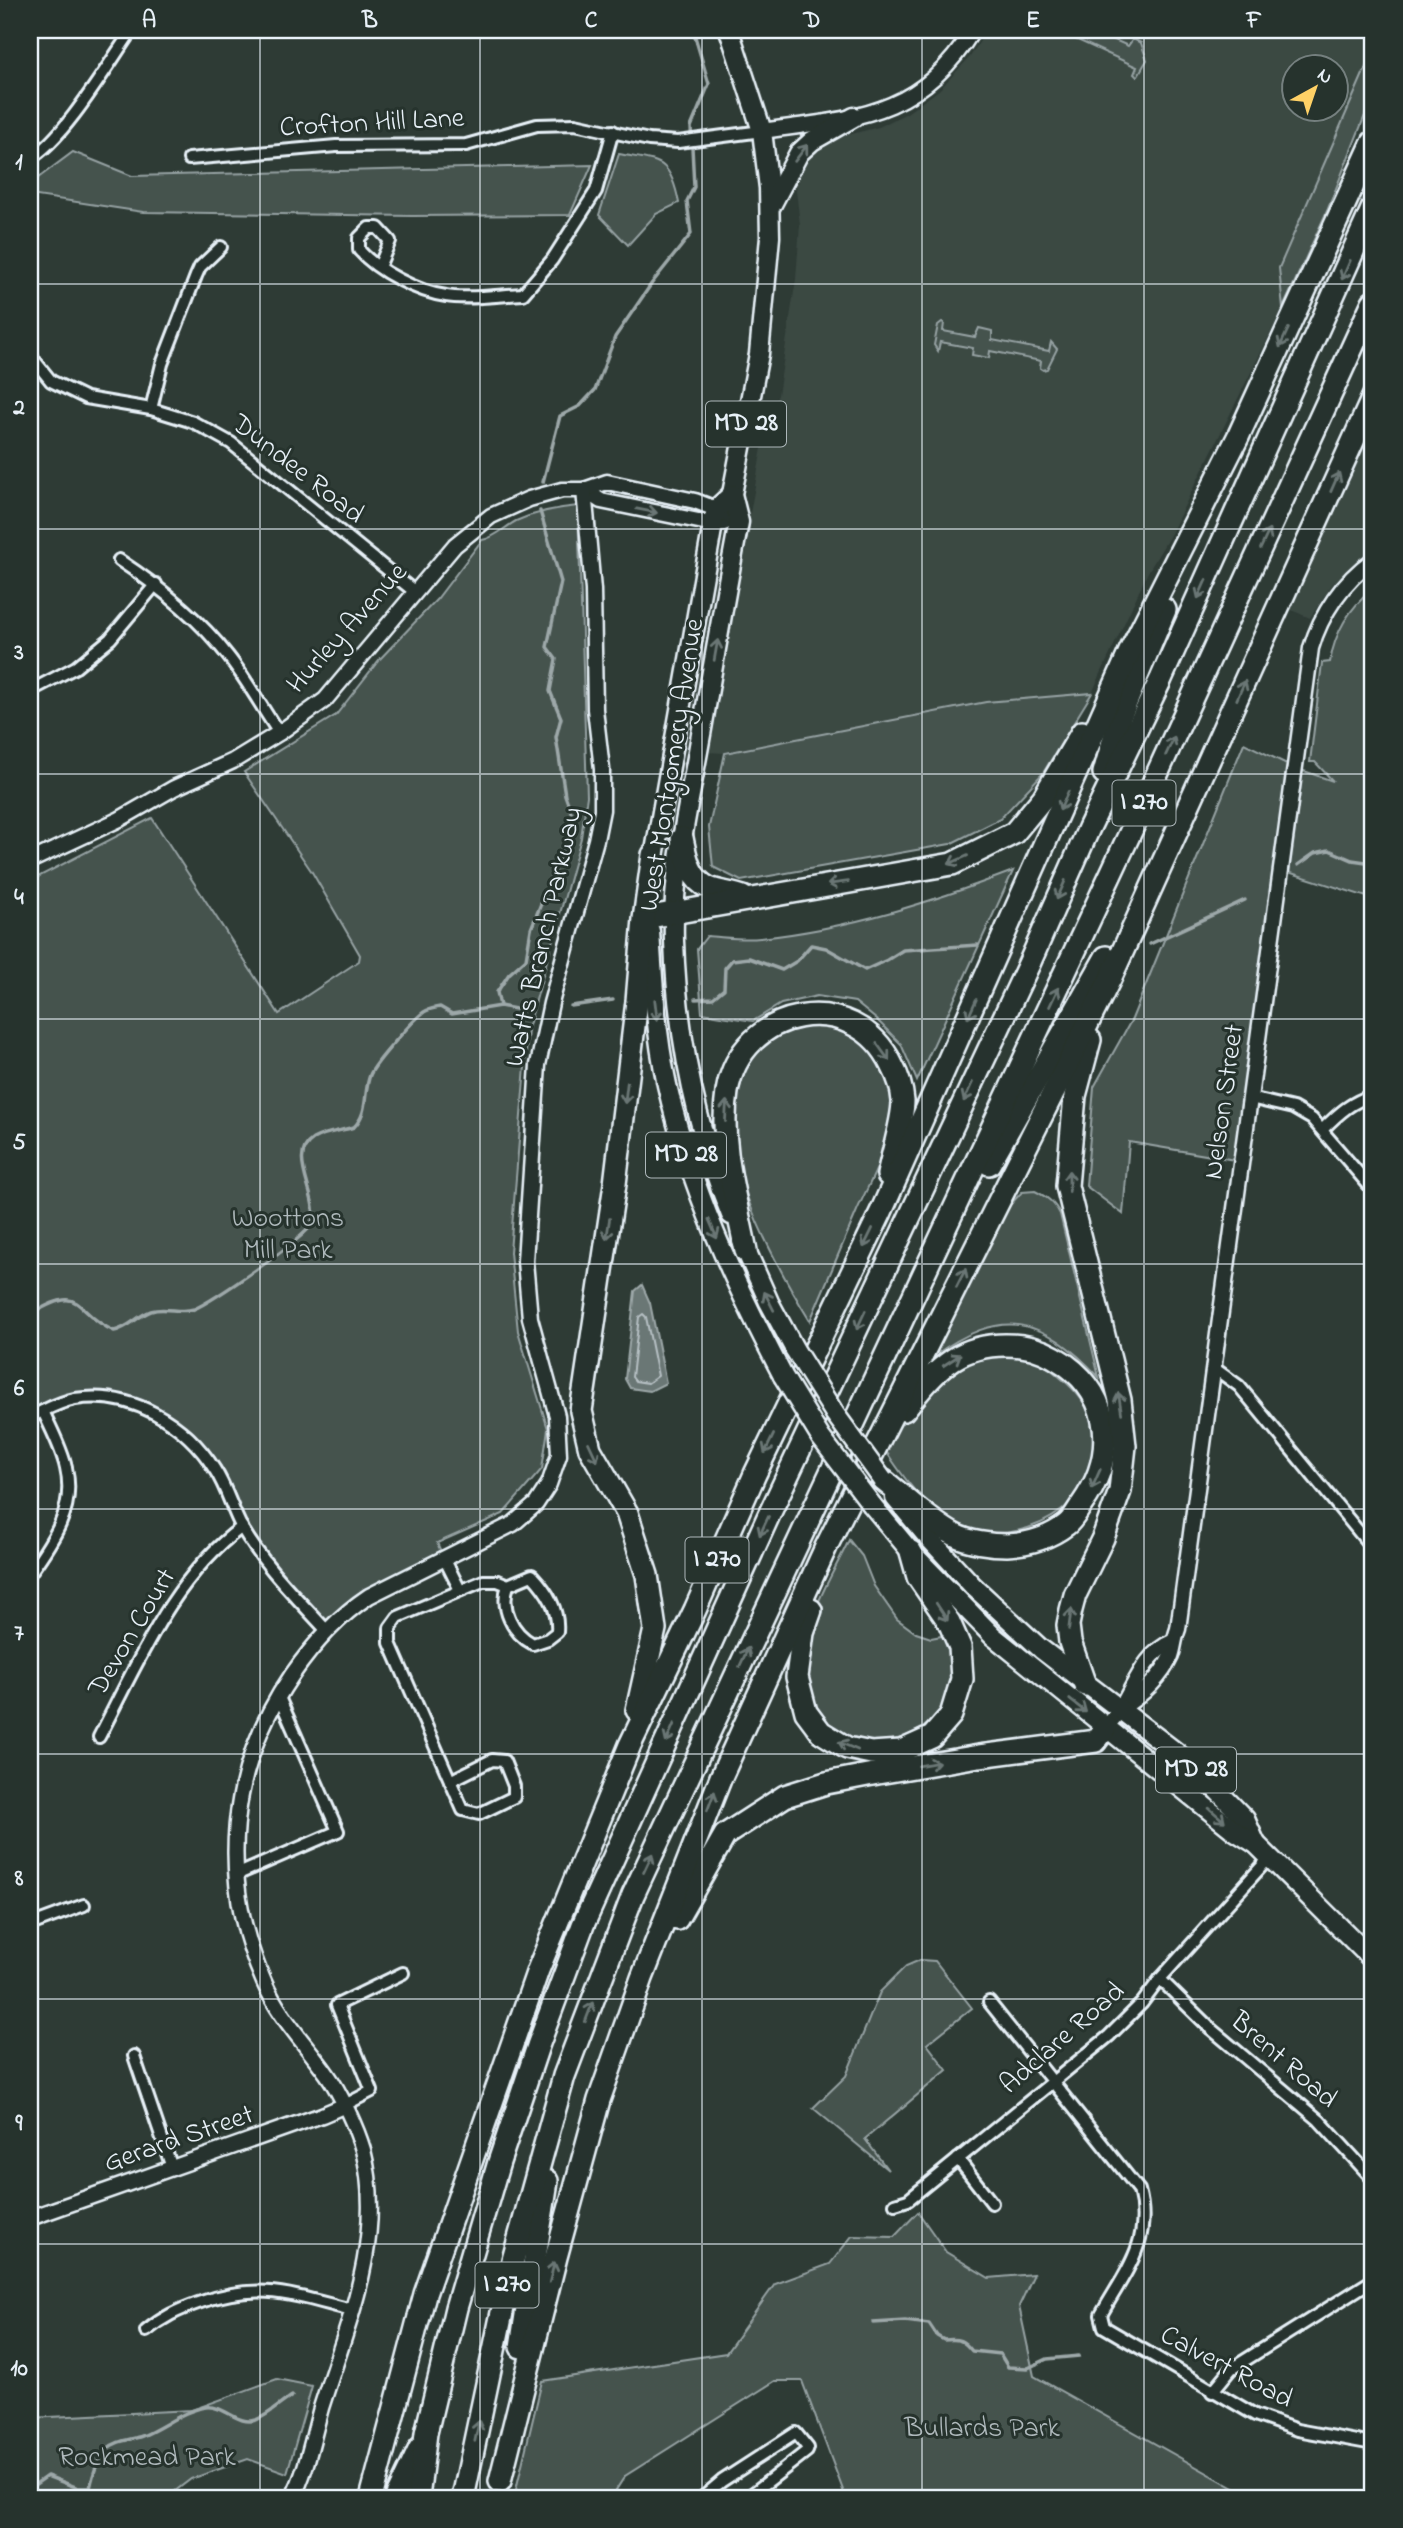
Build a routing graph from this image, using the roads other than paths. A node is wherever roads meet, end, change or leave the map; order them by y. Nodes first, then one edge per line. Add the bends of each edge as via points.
1 (132, 30) edge
2 (729, 30) edge
3 (973, 30) edge
4 (854, 117) junction
5 (613, 131) junction
6 (762, 131) junction
7 (1373, 142) edge
8 (30, 158) edge
9 (189, 159) dead end
10 (1373, 207) edge
11 (770, 209) junction
12 (221, 247) dead end
13 (379, 267) dead end
14 (1373, 302) edge
15 (30, 355) edge
16 (1373, 397) edge
17 (151, 409) junction
18 (1238, 437) junction
19 (584, 490) junction
20 (732, 494) junction
21 (715, 517) junction
22 (739, 522) junction
23 (119, 560) dead end
24 (1373, 560) edge
25 (1373, 571) edge
26 (1352, 579) junction
27 (156, 584) junction
28 (415, 592) junction
29 (1131, 649) junction
30 (30, 691) edge
31 (279, 733) junction
32 (1194, 797) junction
33 (1089, 828) junction
34 (682, 838) junction
35 (653, 855) junction
36 (30, 861) edge
37 (748, 899) junction
38 (674, 912) junction
39 (650, 917) junction
40 (1102, 996) junction
41 (1373, 1095) edge
42 (1250, 1098) junction
43 (1323, 1129) junction
44 (1373, 1190) edge
45 (881, 1212) junction
46 (746, 1251) junction
47 (910, 1302) junction
48 (1214, 1368) junction
49 (43, 1411) junction
50 (30, 1417) edge
51 (875, 1448) junction
52 (883, 1480) junction
53 (839, 1520) junction
54 (242, 1527) junction
55 (1373, 1549) edge
56 (911, 1552) junction
57 (444, 1558) junction
58 (30, 1573) edge
59 (508, 1585) junction
60 (460, 1590) junction
61 (328, 1632) junction
62 (1085, 1685) junction
63 (278, 1695) junction
64 (1120, 1709) junction
65 (1106, 1727) junction
66 (99, 1737) dead end
67 (630, 1745) junction
68 (450, 1781) junction
69 (1256, 1844) junction
70 (1271, 1856) junction
71 (236, 1875) junction
72 (84, 1905) dead end
73 (30, 1925) edge
74 (1373, 1960) edge
75 (403, 1973) dead end
76 (642, 1978) junction
77 (1160, 1979) junction
78 (989, 2002) dead end
79 (134, 2056) dead end
80 (564, 2076) junction
81 (1052, 2081) junction
82 (343, 2106) junction
83 (958, 2159) junction
84 (172, 2168) junction
85 (1373, 2179) edge
86 (992, 2203) dead end
87 (895, 2204) dead end
88 (30, 2218) edge
89 (1373, 2280) edge
90 (352, 2310) junction
91 (146, 2331) dead end
92 (1212, 2392) junction
93 (426, 2433) junction
94 (1373, 2444) edge
95 (498, 2489) edge
96 (292, 2498) edge
97 (371, 2498) edge
98 (396, 2498) edge
99 (418, 2498) edge
100 (463, 2498) edge
101 (702, 2498) edge
102 (747, 2498) edge

1 - 8 street via 67,124
2 - 6 main road, West Montgomery Avenue / MD 28
3 - 4 street via 957,54 916,92
4 - 6 street
11 -> 4 main road via 799,153
5 - 6 street, Crofton Hill Lane via 678,142
5 - 9 street, Crofton Hill Lane via 575,124 537,125 466,145 337,146
5 - 13 street via 596,191 552,260 523,294 446,296 402,281
6 - 11 main road, West Montgomery Avenue / MD 28
7 -> 18 highway, I 270
10 -> 33 highway, I 270 via 1161,679
11 - 20 main road, West Montgomery Avenue / MD 28 via 759,354
12 - 17 street via 195,276 162,364
47 -> 14 highway, I 270
15 - 17 street, Dundee Road via 51,380 86,398
32 -> 16 highway, I 270
17 - 28 street, Dundee Road via 193,422 231,443
18 - 29 highway, I 270
18 - 33 highway via 1120,717
19 - 21 street, Hurley Avenue via 601,501
19 - 28 street, Hurley Avenue via 562,490 529,499 491,516 455,545
19 - 57 street, Watts Branch Parkway via 593,590 601,810 538,1065 525,1261 530,1318 557,1416 559,1455 536,1504 513,1524
20 - 21 main road
20 - 22 main road, West Montgomery Avenue / MD 28
21 - 22 street, Hurley Avenue
21 - 35 main road, West Montgomery Avenue / MD 28
34 -> 22 main road, West Montgomery Avenue / MD 28
23 - 27 street
24 - 26 street, Nelson Street
25 - 26 street, Nelson Street
26 - 42 street, Nelson Street via 1330,605 1311,648
27 - 30 street via 110,639 76,667
27 - 31 street via 184,607 228,656
28 - 31 street, Hurley Avenue via 324,700
29 -> 37 highway via 1043,798 1014,833 952,864
29 -> 45 highway, I 270
31 - 36 street, Hurley Avenue via 233,761
32 - 40 highway, I 270
32 - 47 highway
33 -> 93 highway, I 270 via 583,1925 499,2162 456,2308
34 - 37 highway via 689,868 698,880 709,888
34 - 38 main road, West Montgomery Avenue / MD 28
35 - 39 main road, MD 28
35 -> 67 highway via 615,1184 581,1411 590,1449 627,1513 650,1594 655,1629
37 - 38 highway
38 - 39 highway
38 - 46 main road, West Montgomery Avenue / MD 28 via 684,1051 707,1146
39 -> 56 main road, West Montgomery Avenue / MD 28, bridge via 666,1082 700,1199 741,1296 783,1376 821,1438
51 -> 40 highway, I 270
62 -> 40 highway via 1068,1625 1075,1595 1120,1491 1125,1446 1120,1400 1067,1186 1075,1096
41 - 43 street via 1343,1109
42 - 43 street via 1293,1108
42 - 48 street, Nelson Street
43 - 44 street
46 -> 45 highway via 725,1140 727,1092 740,1056 780,1021 816,1015 837,1018 869,1034 888,1056 903,1102
45 -> 67 highway, I 270
52 -> 46 main road, West Montgomery Avenue / MD 28, bridge via 795,1350
80 -> 47 highway, I 270 via 633,1895
48 - 55 street via 1239,1386
48 - 64 street, Nelson Street via 1172,1654 1143,1695
49 - 50 street
49 - 54 street via 60,1403 99,1397 126,1402 171,1423 205,1454
49 - 58 street via 66,1468 68,1491 65,1514 54,1539
51 -> 52 highway via 929,1378 953,1357 1001,1343 1033,1347 1081,1376 1094,1394 1102,1419 1105,1452 1088,1497 1069,1523 1024,1544 995,1545 956,1536
51 - 53 highway, I 270
52 - 62 main road, West Montgomery Avenue / MD 28 via 973,1586
56 -> 53 highway via 918,1577 960,1647 962,1679 951,1715 932,1737 901,1751 871,1753 847,1748 821,1732 806,1712 797,1677 803,1633
76 -> 53 highway, I 270 via 721,1777
54 - 61 street via 268,1567
54 - 66 street, Devon Court via 209,1555 169,1607
56 -> 65 main road, West Montgomery Avenue / MD 28 via 993,1636
57 - 60 street
57 - 61 street, Watts Branch Parkway via 369,1596
59 - 59 street via 532,1575 547,1592 557,1632 533,1644 521,1638 504,1596
59 - 60 street via 483,1581
60 - 68 street via 398,1618 390,1628 390,1643
61 - 63 street, Watts Branch Parkway
62 - 64 main road, West Montgomery Avenue / MD 28
63 - 71 street, Watts Branch Parkway via 258,1733 239,1797
63 - 71 street via 338,1831
64 - 65 street, Nelson Street
64 - 69 main road, West Montgomery Avenue / MD 28 via 1213,1786 1245,1819
65 -> 69 main road, West Montgomery Avenue / MD 28
76 -> 65 highway via 725,1835 785,1796 877,1773 1096,1741
67 - 97 highway, I 270 via 538,1970 425,2294
68 - 68 street via 492,1760 504,1761 514,1797 479,1814 463,1810
69 - 70 main road, West Montgomery Avenue / MD 28
70 - 74 main road, West Montgomery Avenue / MD 28
70 - 77 street, Adclare Road
71 - 82 street, Watts Branch Parkway via 243,1921 264,1982 282,2017 329,2076
72 - 73 street
75 - 82 street via 337,2005 372,2091
95 -> 76 highway, I 270 via 596,2113
77 - 81 street, Adclare Road via 1109,2036
77 - 85 street, Brent Road via 1211,2029 1319,2120
78 - 81 street
79 - 84 street
80 - 95 highway
100 -> 80 highway, I 270 via 513,2260
81 - 83 street, Adclare Road
81 - 92 street, Calvert Road via 1139,2190 1144,2208 1141,2243 1101,2315 1104,2327
82 - 84 street, Gerard Street
82 - 90 street, Watts Branch Parkway via 363,2151 372,2203 369,2247
83 - 86 street
83 - 87 street, Adclare Road via 908,2200
84 - 88 street, Gerard Street
89 - 92 street via 1231,2369
90 - 91 street via 279,2291 240,2291 171,2313
90 - 96 street, Watts Branch Parkway
92 - 94 street, Calvert Road via 1297,2430
93 - 98 highway
93 - 99 highway, I 270
101 - 102 street via 796,2433 807,2451

